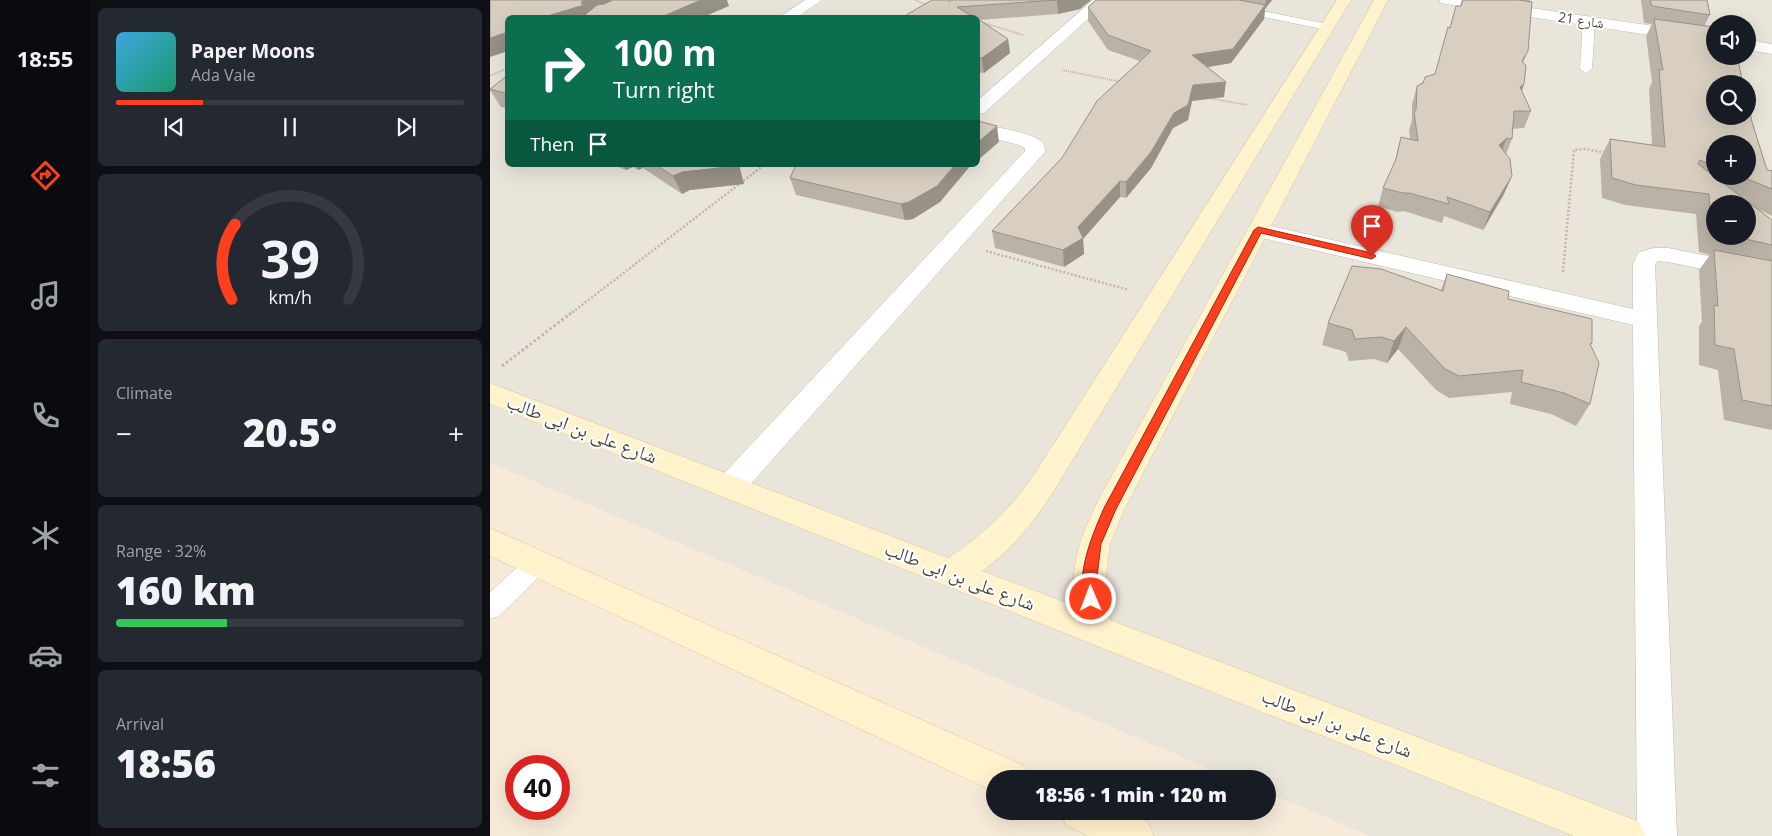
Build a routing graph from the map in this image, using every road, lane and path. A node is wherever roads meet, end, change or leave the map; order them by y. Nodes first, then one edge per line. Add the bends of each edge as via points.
1 (815, 0) edge
2 (915, 0) edge
3 (1102, 0) edge
4 (1344, 0) edge
5 (1381, 0) edge
6 (1446, 0) edge
7 (1225, 7) edge
8 (934, 8) edge
9 (790, 15) edge
10 (1589, 21) junction
11 (980, 22) edge
12 (1327, 27) junction
13 (1706, 39) edge
14 (1052, 44) junction
15 (1756, 46) edge
16 (1772, 49) edge
17 (1029, 64) junction
18 (505, 69) edge
19 (1586, 69) dead end
20 (490, 76) edge
21 (1124, 82) edge
22 (1209, 98) edge
23 (980, 107) edge
24 (1275, 110) junction
25 (980, 130) edge
26 (1612, 154) edge
27 (762, 167) edge
28 (1258, 230) junction
29 (952, 241) junction
30 (1772, 276) edge
31 (1159, 298) junction
32 (1560, 300) junction
33 (1645, 320) junction
34 (494, 381) edge
35 (730, 487) junction
36 (490, 541) edge
37 (538, 563) junction
38 (953, 573) junction
39 (490, 608) edge
40 (1094, 628) junction
41 (989, 770) edge
42 (1099, 820) edge
43 (1134, 836) edge
44 (1625, 836) edge
45 (1657, 836) edge

1 - 9 street
2 - 8 path
3 - 14 street
4 - 12 street
5 - 28 street
6 - 10 street, شارع 21
7 - 12 lane
10 - 13 street, شارع 21
10 - 19 lane
11 - 14 path
12 - 24 street
14 - 17 street
15 - 16 street
17 - 21 path
17 - 23 street
18 - 20 path
22 - 24 path
24 - 31 street
25 - 29 street via 1026,141 1035,146 1035,152
26 - 32 path via 1574,150
27 - 34 path
28 - 32 street
28 - 40 street via 1094,544 1089,585
29 - 31 path
29 - 35 street
30 - 33 street via 1655,254 1646,258 1644,264
31 - 38 street via 1020,517 990,546
32 - 33 street
33 - 45 street
34 - 35 street, شارع على بن ابى طالب via 523,408
35 - 38 street, شارع على بن ابى طالب
36 - 37 street
37 - 39 lane
37 - 41 street
38 - 40 street, شارع على بن ابى طالب
40 - 44 street, شارع على بن ابى طالب
42 - 43 street

